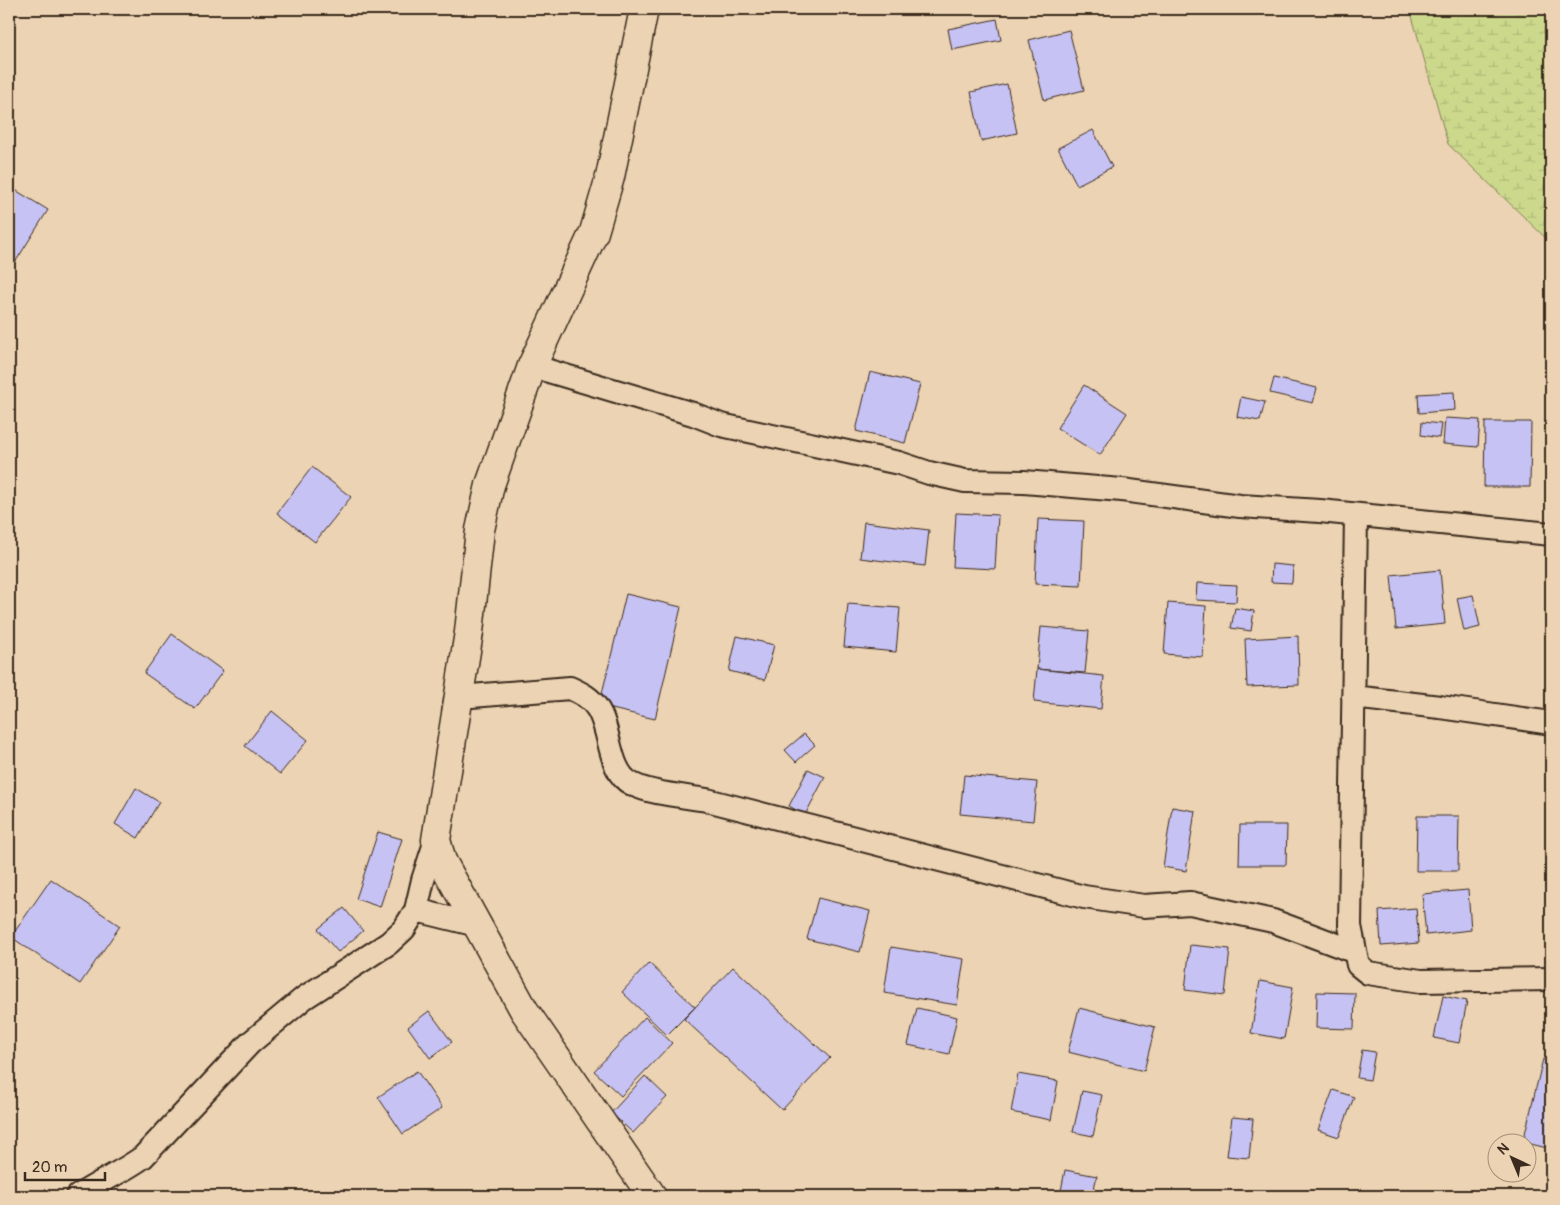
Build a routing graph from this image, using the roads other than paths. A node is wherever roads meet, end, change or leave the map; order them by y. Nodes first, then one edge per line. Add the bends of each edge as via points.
1 (644, 9) edge
2 (532, 366) junction
3 (1356, 515) junction
4 (1551, 534) edge
5 (459, 697) junction
6 (1353, 697) junction
7 (1551, 723) edge
8 (436, 840) junction
9 (416, 910) junction
10 (477, 925) junction
11 (1354, 951) junction
12 (1551, 978) edge
13 (78, 1196) edge
14 (652, 1196) edge

1 - 2 main road via 610,177 594,232
2 - 3 street via 721,425 890,461 965,481 1122,490 1240,506
2 - 5 main road via 490,485 480,530
3 - 4 street
3 - 6 street
5 - 8 main road
5 - 11 street via 570,688 584,694 598,709 616,765 623,778 632,784 1084,897 1144,906 1190,903 1273,921
6 - 7 street
6 - 11 street via 1350,926
8 - 9 street
8 - 10 main road via 442,860
9 - 10 street
9 - 13 street via 404,929 389,943 304,998 250,1043 142,1157
10 - 14 main road via 524,1010
11 - 12 street via 1358,965 1368,973 1421,981

